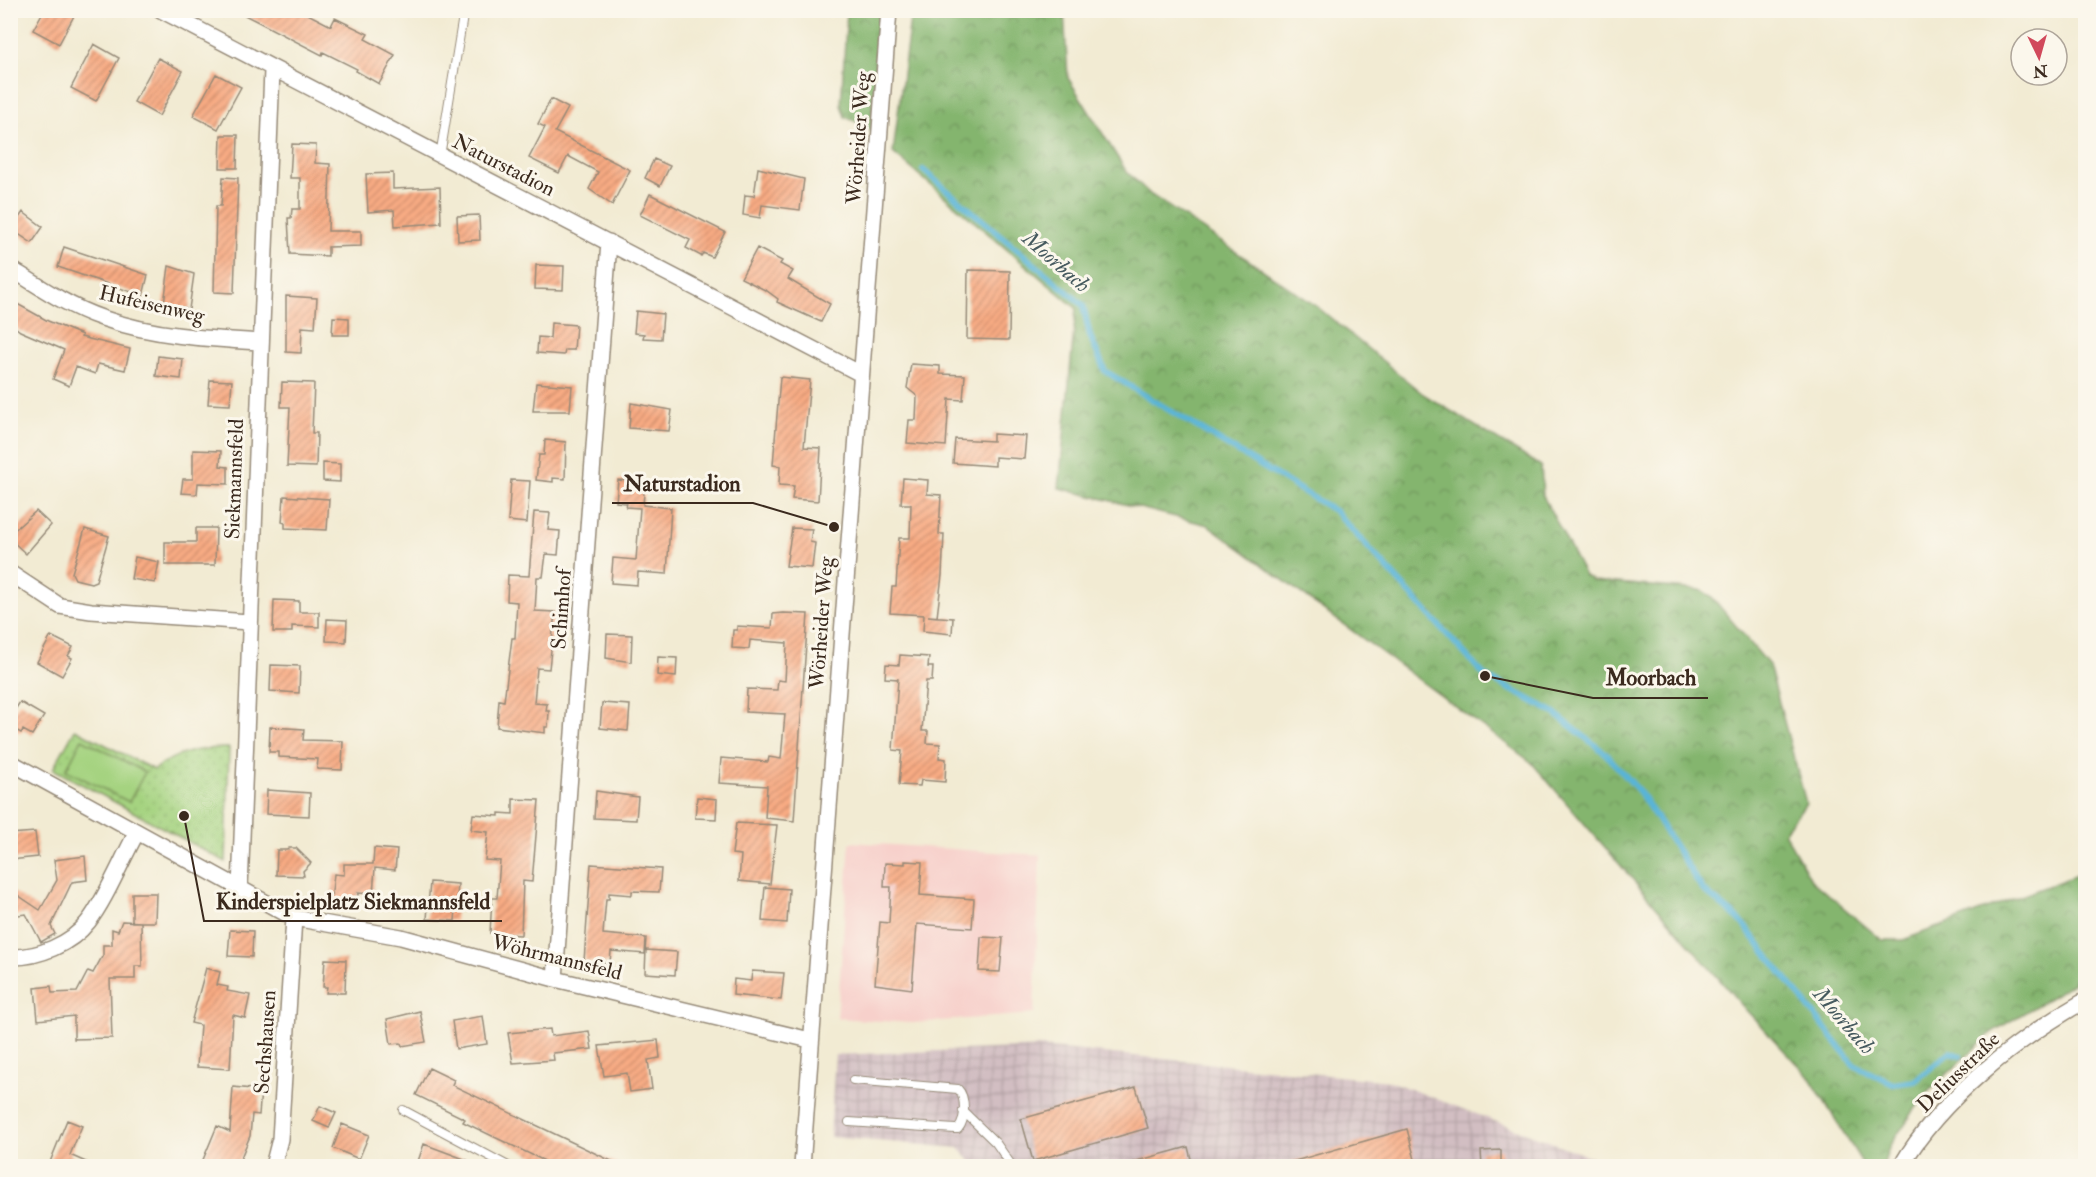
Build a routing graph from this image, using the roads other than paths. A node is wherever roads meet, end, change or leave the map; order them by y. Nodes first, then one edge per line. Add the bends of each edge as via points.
1 (160, 10) edge
2 (464, 10) edge
3 (889, 10) edge
4 (272, 70) junction
5 (440, 156) junction
6 (609, 242) junction
7 (10, 268) edge
8 (261, 342) junction
9 (861, 374) junction
10 (10, 573) edge
11 (249, 622) junction
12 (10, 762) edge
13 (137, 832) junction
14 (240, 889) junction
15 (294, 918) junction
16 (10, 957) edge
17 (555, 979) junction
18 (2085, 1000) edge
19 (810, 1040) junction
20 (853, 1080) dead end
21 (403, 1110) dead end
22 (963, 1111) junction
23 (849, 1122) dead end
24 (273, 1167) edge
25 (508, 1167) edge
26 (802, 1167) edge
27 (1012, 1167) edge
28 (1901, 1167) edge

1 - 4 street, Naturstadion
2 - 5 lane
3 - 9 street, Wörheider Weg
4 - 5 street, Naturstadion
4 - 8 street, Siekmannsfeld
5 - 6 street, Naturstadion
6 - 9 street, Naturstadion
6 - 17 street, Schimhof
7 - 8 street, Hufeisenweg via 51,295 103,318 194,338
8 - 11 street, Siekmannsfeld
9 - 19 street, Wörheider Weg
10 - 11 street via 60,606
11 - 14 street, Siekmannsfeld
12 - 13 street, Wöhrmannsfeld
13 - 14 street, Wöhrmannsfeld
13 - 16 street via 88,922 53,948
14 - 15 street, Wöhrmannsfeld
15 - 17 street, Wöhrmannsfeld via 401,937
15 - 24 street, Sechshausen via 280,1139
17 - 19 street, Wöhrmannsfeld
18 - 28 street, Deliusstraße via 2046,1022 1985,1069 1915,1143
19 - 26 street, Wörheider Weg
20 - 22 lane via 958,1089 964,1098
21 - 25 lane
22 - 23 lane via 963,1123 958,1129
22 - 27 lane via 996,1143

